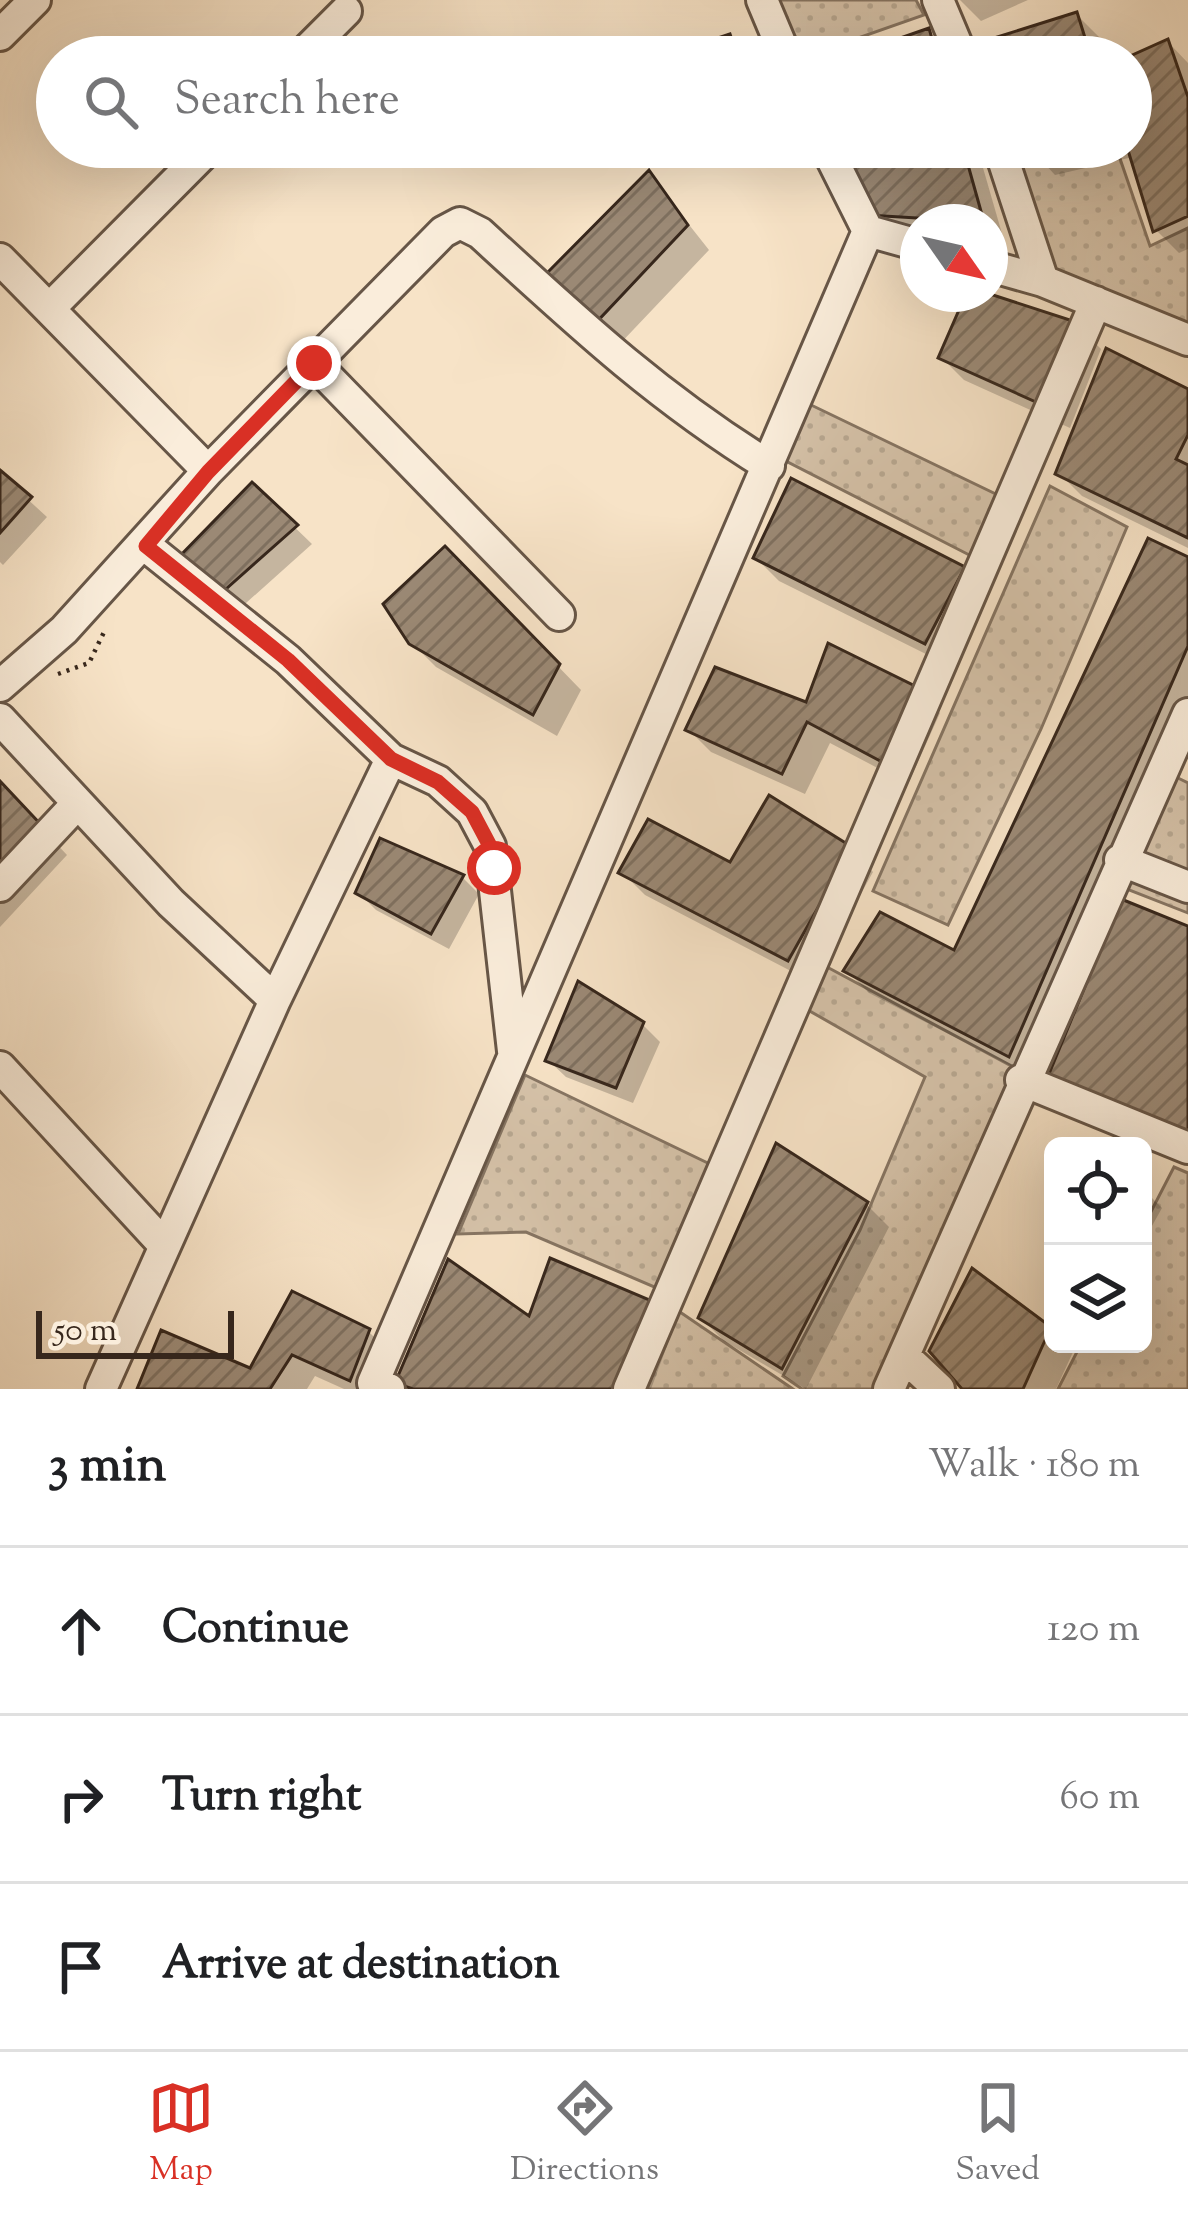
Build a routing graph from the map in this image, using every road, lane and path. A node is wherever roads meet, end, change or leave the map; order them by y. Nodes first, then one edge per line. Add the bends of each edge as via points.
1 (35, 0) edge
2 (762, 0) edge
3 (938, 0) edge
4 (346, 11) dead end
5 (0, 35) edge
6 (321, 36) edge
7 (777, 36) edge
8 (953, 36) edge
9 (189, 168) edge
10 (836, 168) edge
11 (1006, 168) edge
12 (868, 231) junction
13 (900, 240) edge
14 (0, 259) edge
15 (1008, 271) edge
16 (1043, 281) junction
17 (1096, 302) junction
18 (49, 309) junction
19 (1188, 340) edge
20 (314, 363) junction
21 (769, 466) junction
22 (208, 472) junction
23 (146, 546) junction
24 (559, 615) dead end
25 (0, 686) edge
26 (1188, 715) edge
27 (0, 719) edge
28 (391, 759) junction
29 (75, 806) junction
30 (1120, 860) junction
31 (0, 886) edge
32 (1188, 887) edge
33 (275, 1000) junction
34 (513, 1051) junction
35 (0, 1067) edge
36 (1022, 1080) junction
37 (1188, 1148) edge
38 (165, 1246) junction
39 (904, 1356) junction
40 (377, 1387) edge
41 (101, 1389) edge
42 (629, 1389) edge
43 (889, 1389) edge
44 (939, 1389) edge

1 - 5 street
2 - 7 street
3 - 8 street
4 - 6 street
9 - 18 street
10 - 12 street
11 - 16 street
12 - 13 street
12 - 21 street
14 - 18 street
15 - 16 street
16 - 17 street
17 - 19 street
17 - 42 street
18 - 22 street
20 - 21 street via 460,223 480,232 631,373
20 - 22 street
20 - 24 street
21 - 34 street
22 - 23 street
23 - 25 street
23 - 28 street via 288,660
26 - 30 street
27 - 29 street
28 - 33 street
28 - 34 street via 438,782 472,812 490,846
29 - 31 street
29 - 33 street
30 - 32 street
30 - 36 street
33 - 38 street
34 - 40 street
35 - 38 street
36 - 37 street
36 - 39 street
38 - 41 street
39 - 43 street
39 - 44 street

